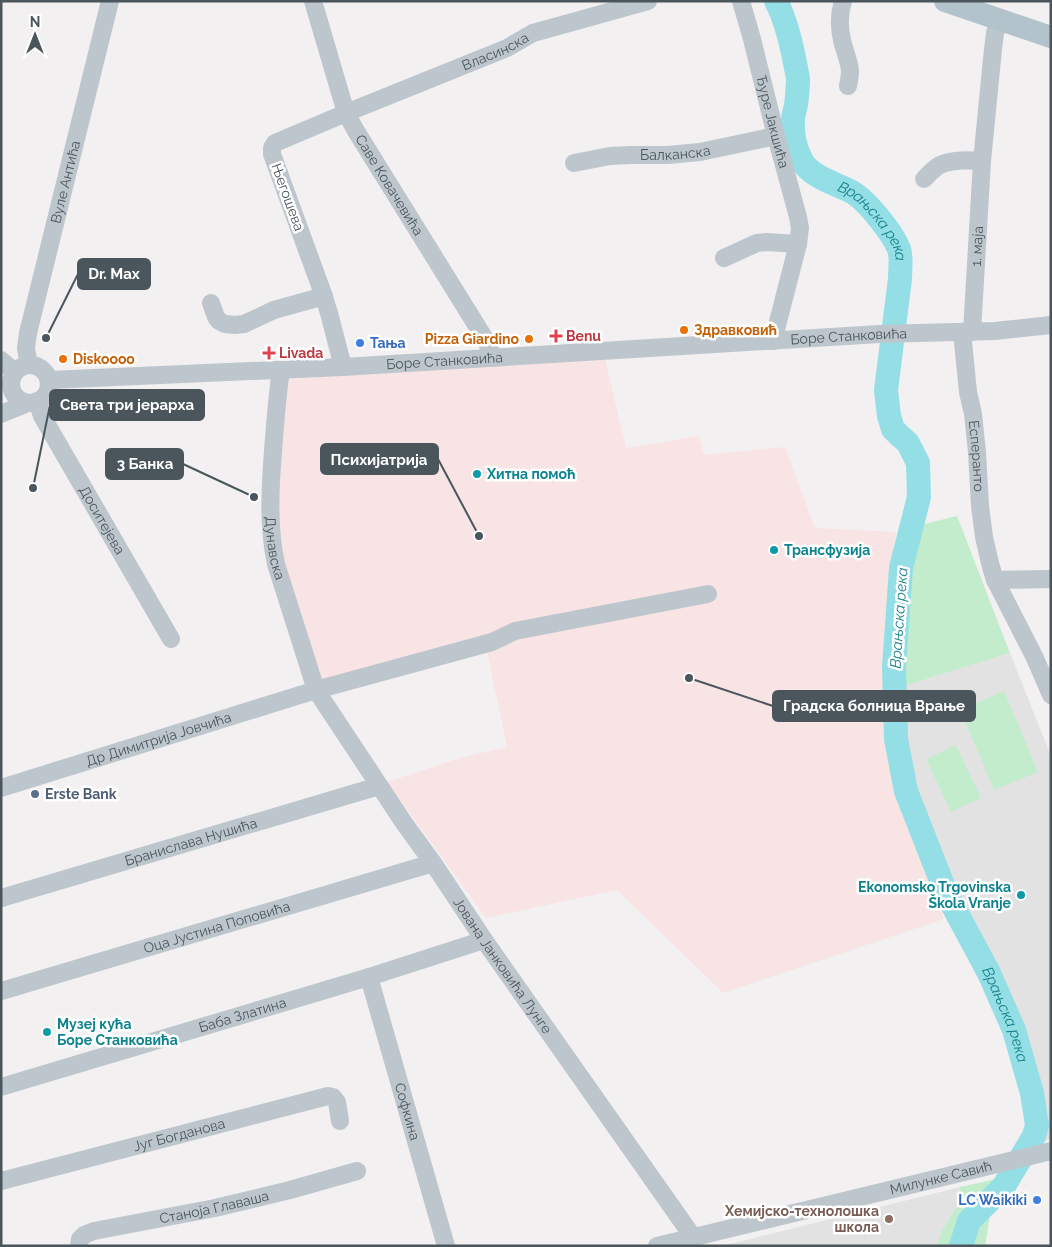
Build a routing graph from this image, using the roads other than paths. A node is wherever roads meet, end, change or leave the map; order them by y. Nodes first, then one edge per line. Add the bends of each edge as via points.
1 (110, 1) edge
2 (313, 1) edge
3 (648, 1) edge
4 (741, 1) edge
5 (843, 1) edge
6 (945, 1) edge
7 (999, 20) junction
8 (1051, 37) edge
9 (848, 86) dead end
10 (346, 113) junction
11 (776, 136) junction
12 (982, 161) junction
13 (574, 163) dead end
14 (924, 179) dead end
15 (798, 244) junction
16 (724, 258) dead end
17 (324, 296) junction
18 (211, 303) dead end
19 (1051, 325) edge
20 (967, 332) junction
21 (773, 340) junction
22 (493, 358) junction
23 (1, 360) edge
24 (343, 367) junction
25 (281, 370) junction
26 (14, 378) edge
27 (49, 380) junction
28 (32, 402) junction
29 (1, 414) edge
30 (1051, 579) edge
31 (995, 580) junction
32 (708, 594) dead end
33 (171, 639) dead end
34 (316, 690) junction
35 (1051, 695) edge
36 (379, 786) junction
37 (1, 788) edge
38 (432, 863) junction
39 (1, 898) edge
40 (484, 940) junction
41 (369, 976) junction
42 (1, 991) edge
43 (1, 1087) edge
44 (340, 1121) dead end
45 (1049, 1151) edge
46 (357, 1171) dead end
47 (1, 1181) edge
48 (693, 1237) junction
49 (79, 1246) edge
50 (446, 1246) edge
51 (657, 1246) edge

1 - 26 street, Вуле Антића via 26,348
2 - 10 street, Саве Ковачевића
3 - 10 street, Власинска via 533,33 506,48
4 - 11 street, Ђуре Јакшића
5 - 9 street via 840,22 850,70
6 - 7 main road
7 - 8 main road
7 - 12 street, 1. маја
10 - 17 street, Његошева via 275,143 272,148
10 - 22 street, Саве Ковачевића via 485,339
11 - 13 street, Балканска via 700,152 617,156
11 - 15 street, Ђуре Јакшића via 798,216
12 - 14 street via 962,160 940,165
12 - 20 street, 1. маја
15 - 16 street via 757,243
15 - 21 street, Ђуре Јакшића
17 - 18 street via 274,310 244,324 219,321
17 - 24 street, Његошева
19 - 20 street, Боре Станковића
20 - 21 street, Боре Станковића
20 - 31 street, Есперанто via 968,392 977,452 980,506
21 - 22 street, Боре Станковића
22 - 24 street, Боре Станковића
23 - 26 street
24 - 25 street, Боре Станковића
25 - 27 street, Боре Станковића
25 - 34 street, Дунавска via 270,485 272,545
26 - 27 street via 39,367
26 - 28 street via 13,393 21,401
27 - 28 street via 46,393
28 - 29 street
28 - 33 street, Доситејева
30 - 31 street
31 - 35 street, Есперанто
32 - 34 street, Др Димитрија Јовчића via 515,631 492,642
34 - 36 street, Јована Јанковића Лунге
34 - 37 street, Др Димитрија Јовчића
36 - 38 street, Јована Јанковића Лунге
36 - 39 street, Бранислава Нушића
38 - 40 street, Јована Јанковића Лунге
38 - 42 street, Оца Јустина Поповића
40 - 41 street, Баба Златина
40 - 48 street, Јована Јанковића Лунге
41 - 43 street, Баба Златина
41 - 50 street, Софкина
44 - 47 street, Југ Богданова via 337,1102 328,1096
45 - 48 street, Милунке Савић
46 - 49 street, Станоја Главаша via 224,1206 94,1231 84,1234
48 - 51 street, Милунке Савић

